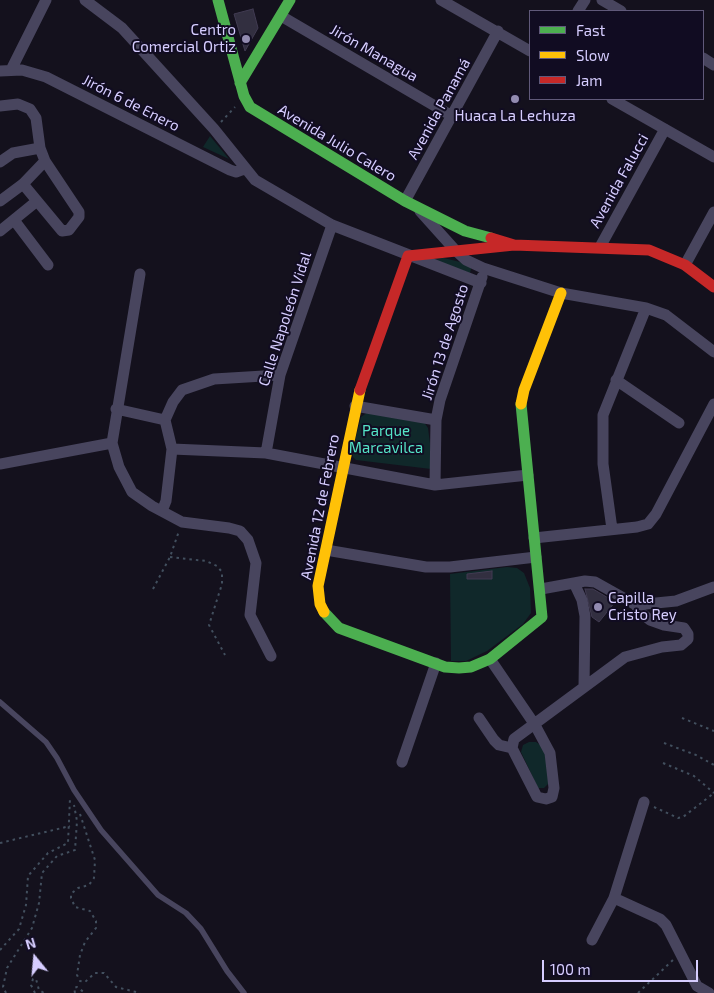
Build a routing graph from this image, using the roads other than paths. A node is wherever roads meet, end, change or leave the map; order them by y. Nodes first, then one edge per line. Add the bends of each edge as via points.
1 (46, 0) edge
2 (85, 0) edge
3 (218, 0) edge
4 (290, 0) edge
5 (441, 0) edge
6 (602, 0) edge
7 (619, 10) edge
8 (281, 16) junction
9 (497, 31) junction
10 (529, 50) edge
11 (6, 71) edge
12 (240, 83) junction
13 (614, 100) edge
14 (0, 106) edge
15 (452, 116) junction
16 (666, 130) junction
17 (40, 148) junction
18 (714, 157) edge
19 (45, 161) junction
20 (0, 162) edge
21 (244, 170) junction
22 (24, 184) junction
23 (37, 200) junction
24 (0, 201) edge
25 (405, 201) junction
26 (418, 208) junction
27 (714, 212) edge
28 (14, 220) junction
29 (332, 225) junction
30 (0, 231) edge
31 (514, 245) junction
32 (600, 247) junction
33 (456, 250) junction
34 (408, 256) junction
35 (48, 265) dead end
36 (685, 265) junction
37 (483, 268) junction
38 (140, 274) dead end
39 (481, 283) junction
40 (714, 288) edge
41 (561, 293) junction
42 (646, 308) junction
43 (714, 352) edge
44 (280, 375) junction
45 (616, 380) junction
46 (714, 404) edge
47 (355, 406) junction
48 (116, 409) junction
49 (165, 420) junction
50 (436, 420) junction
51 (679, 423) dead end
52 (112, 443) junction
53 (172, 449) junction
54 (266, 453) junction
55 (0, 464) edge
56 (343, 468) junction
57 (528, 475) junction
58 (435, 485) junction
59 (162, 511) junction
60 (612, 529) junction
61 (534, 538) junction
62 (326, 550) junction
63 (536, 557) junction
64 (574, 583) junction
65 (714, 587) edge
66 (541, 589) junction
67 (636, 605) junction
68 (271, 656) dead end
69 (490, 659) junction
70 (436, 663) junction
71 (584, 687) junction
72 (0, 702) edge
73 (479, 718) dead end
74 (535, 725) junction
75 (512, 748) junction
76 (402, 762) dead end
77 (644, 802) road end
78 (614, 898) junction
79 (592, 940) dead end
80 (244, 993) edge
81 (710, 993) edge

1 - 11 street
2 - 21 street via 122,28 214,129
3 - 12 street, Avenida Julio Calero
4 - 8 street
5 - 9 street
6 - 7 street
8 - 12 street
8 - 15 street, Jirón Managua
9 - 10 street
9 - 15 street, Avenida Panamá
11 - 21 street, Jirón 6 de Enero via 46,77 230,170
12 - 25 street, Avenida Julio Calero via 250,107
13 - 16 street
14 - 17 street via 18,104 30,109 36,118
15 - 25 street, Avenida Panamá
16 - 18 street
16 - 32 street, Avenida Falucci
17 - 19 street
17 - 20 street via 13,153
19 - 22 street
19 - 23 street via 74,201 79,217 69,230 62,231
21 - 29 street via 255,180
22 - 23 street
22 - 24 street
23 - 28 street
25 - 26 street, Avenida Julio Calero
26 - 31 street, Avenida Julio Calero via 465,231
26 - 33 street
27 - 36 street
28 - 30 street
28 - 35 street
29 - 34 street
29 - 44 street, Calle Napoleón Vidal
31 - 32 street, Avenida Julio Calero
31 - 33 street, Avenida Julio Calero
32 - 36 street, Avenida Julio Calero via 649,250
33 - 34 street, Avenida Julio Calero
33 - 37 street via 466,260
34 - 39 street
34 - 47 street, Avenida 12 de Febrero
36 - 40 street, Avenida Julio Calero
37 - 39 street, Jirón 13 de Agosto
37 - 41 street
38 - 48 street
39 - 50 street, Jirón 13 de Agosto
41 - 42 street
41 - 57 street, Avenida 12 de Febrero via 520,410
42 - 43 street via 666,315
42 - 45 street
44 - 49 street via 200,382 182,390
44 - 54 street, Calle Napoleón Vidal
45 - 51 street
45 - 60 street via 603,415 602,433
46 - 60 street via 648,524
47 - 50 street
47 - 56 street, Avenida 12 de Febrero
48 - 49 street
48 - 52 street
49 - 53 street
50 - 58 street, Jirón 13 de Agosto
52 - 55 street
52 - 59 street via 119,467 132,492
53 - 54 street
53 - 59 street via 166,502
54 - 56 street
56 - 58 street
56 - 62 street, Avenida 12 de Febrero
57 - 58 street
57 - 61 street, Avenida 12 de Febrero
59 - 68 street via 182,522 240,531 248,540 256,563 250,615
60 - 61 street
61 - 63 street, Avenida 12 de Febrero
62 - 63 street via 426,567
62 - 70 street, Avenida 12 de Febrero via 318,586 320,604 331,622 339,628
63 - 66 street, Avenida 12 de Febrero
64 - 66 street
64 - 67 street via 595,582
64 - 71 street via 585,616
65 - 67 street via 676,601
66 - 69 street, Avenida 12 de Febrero via 542,617
67 - 71 street via 650,620 684,628 689,637 684,644 662,646 625,657
69 - 70 street, Avenida 12 de Febrero via 459,668
69 - 74 street
70 - 76 street
71 - 74 street
72 - 80 lane via 46,742 101,830 158,895 186,913 201,929
73 - 75 street via 499,745
74 - 75 street via 514,739
74 - 75 street via 552,763 552,797 537,797
77 - 78 street
78 - 79 street
78 - 81 street via 660,919 698,986

